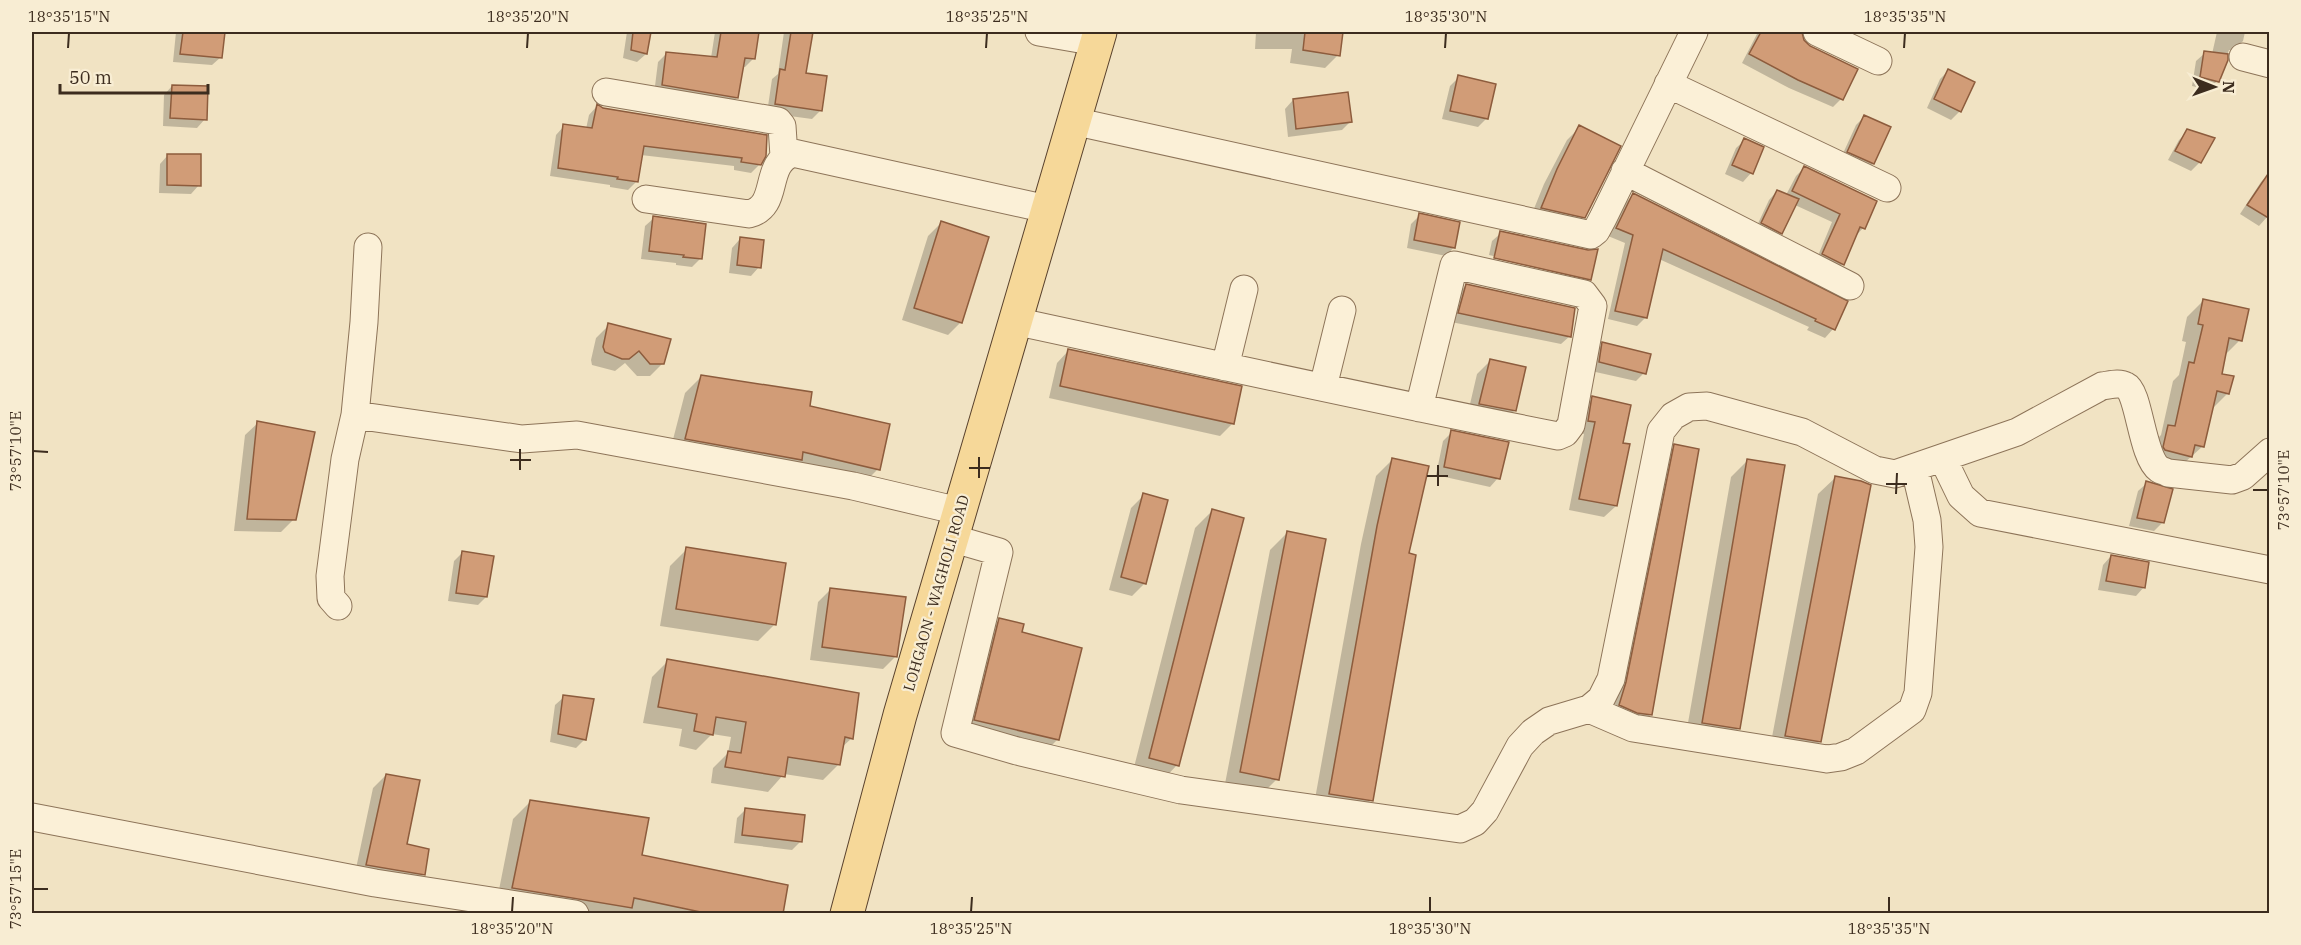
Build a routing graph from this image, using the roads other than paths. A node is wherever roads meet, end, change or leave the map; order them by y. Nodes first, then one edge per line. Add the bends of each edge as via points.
1 (1039, 32) edge
2 (1694, 32) edge
3 (1817, 32) edge
4 (1098, 37) edge
5 (2243, 57) dead end
6 (1878, 61) dead end
7 (2270, 64) edge
8 (1668, 84) junction
9 (606, 92) dead end
10 (1073, 121) junction
11 (784, 156) junction
12 (1625, 171) junction
13 (1887, 188) dead end
14 (646, 199) dead end
15 (1047, 209) junction
16 (368, 247) dead end
17 (1850, 286) dead end
18 (1244, 289) dead end
19 (1342, 310) dead end
20 (1014, 321) junction
21 (1225, 367) junction
22 (1323, 387) junction
23 (1419, 408) junction
24 (355, 415) junction
25 (2270, 452) edge
26 (1943, 459) junction
27 (1915, 469) junction
28 (955, 525) junction
29 (2270, 570) edge
30 (338, 606) dead end
31 (1588, 710) junction
32 (32, 818) edge
33 (575, 914) edge
34 (847, 914) edge

1 - 4 street
2 - 8 street
3 - 6 street
4 - 10 main road, LOHGAON - WAGHOLI ROAD
5 - 7 street
8 - 12 street
8 - 13 street
9 - 11 street via 778,121 782,126
10 - 12 street via 1591,235 1603,219
10 - 15 main road, LOHGAON - WAGHOLI ROAD
11 - 14 street via 758,212 749,214
11 - 15 street via 806,154
12 - 17 street
15 - 20 main road, LOHGAON - WAGHOLI ROAD
16 - 24 street
18 - 21 street
19 - 22 street
20 - 21 street
20 - 28 main road, LOHGAON - WAGHOLI ROAD
21 - 22 street
22 - 23 street
23 - 23 street via 1454,265 1584,294 1593,306 1571,425 1565,433 1558,436
24 - 28 street via 522,439 577,435 853,486
24 - 30 street via 345,459 330,576 331,598
25 - 26 street via 2232,480 2159,469 2149,451 2133,392 2127,386 2115,384 2102,386 2017,432
26 - 27 street
26 - 29 street via 1961,496 1980,513
27 - 31 street via 1895,474 1875,470 1802,432 1707,406 1689,407 1673,416 1661,431 1611,679 1601,699
27 - 31 street via 1929,546 1918,693 1912,710 1856,751 1827,759 1634,728
28 - 31 street via 999,552 955,733 1181,790 1460,829 1475,822 1485,811 1520,746 1533,732 1549,721
28 - 34 main road, LOHGAON - WAGHOLI ROAD
32 - 33 street via 375,883

